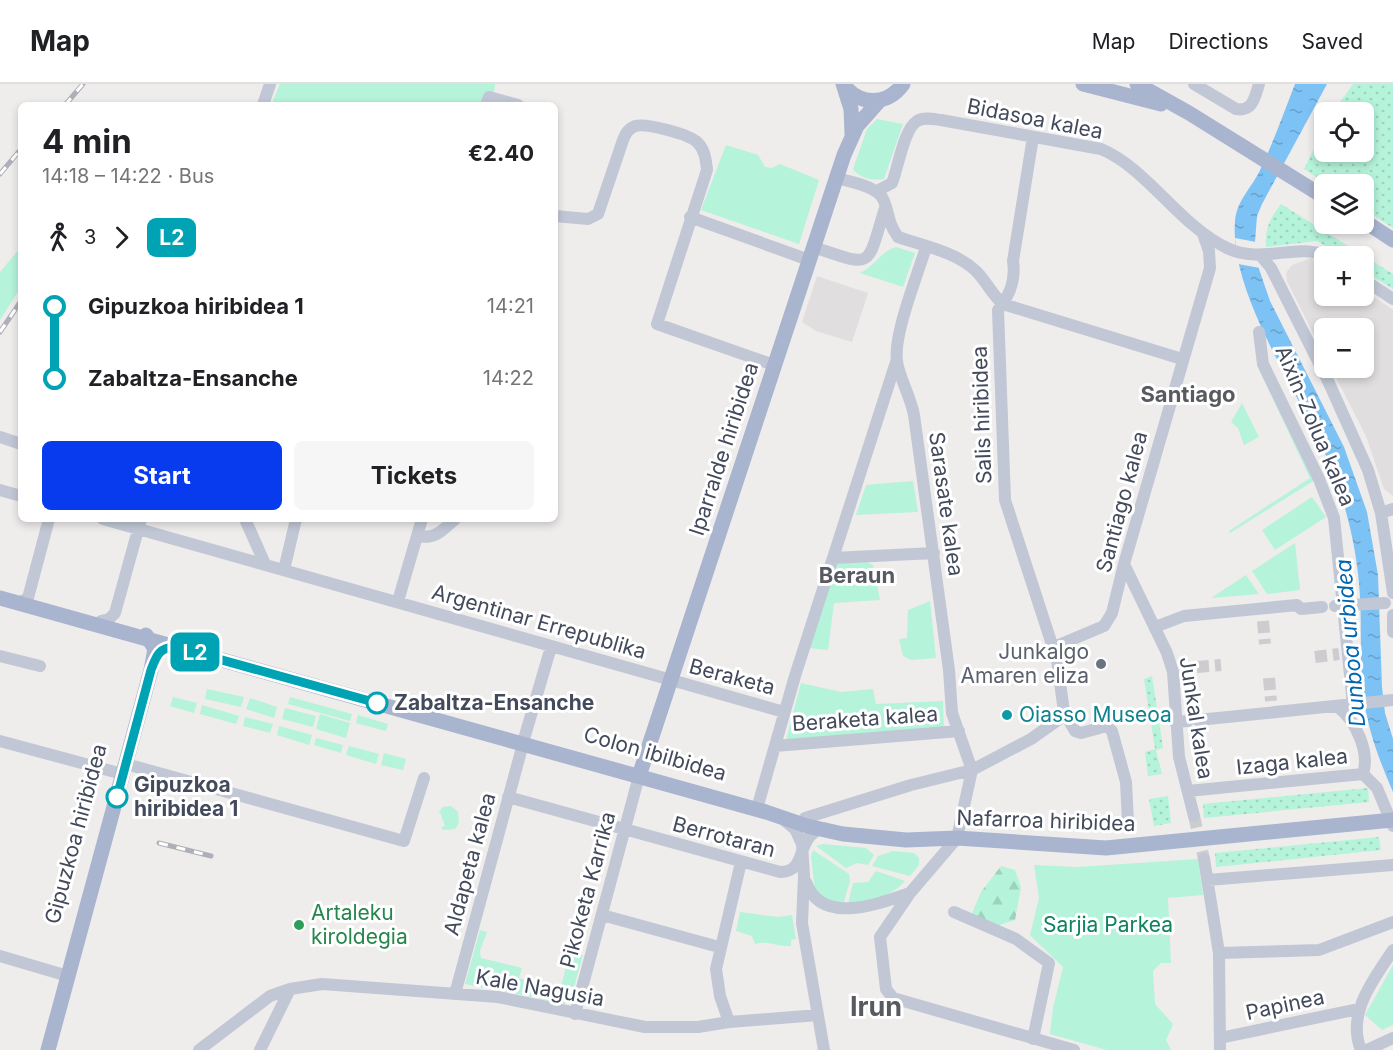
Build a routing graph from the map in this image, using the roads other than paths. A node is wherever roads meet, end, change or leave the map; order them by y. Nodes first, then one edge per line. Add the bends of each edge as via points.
1 (270, 84) edge
2 (843, 84) edge
3 (903, 84) edge
4 (1083, 84) edge
5 (1137, 84) edge
6 (1194, 84) edge
7 (1259, 84) edge
8 (880, 100) junction
9 (264, 102) edge
10 (487, 102) edge
11 (507, 102) edge
12 (1189, 113) junction
13 (851, 135) junction
14 (1033, 137) junction
15 (837, 178) junction
16 (877, 191) junction
17 (1314, 191) edge
18 (885, 208) junction
19 (558, 216) edge
20 (690, 217) junction
21 (1374, 228) edge
22 (1203, 234) junction
23 (898, 237) junction
24 (1393, 240) edge
25 (873, 247) junction
26 (926, 247) junction
27 (1233, 251) junction
28 (1314, 252) edge
29 (811, 254) junction
30 (1290, 254) junction
31 (1259, 256) junction
32 (1210, 266) junction
33 (1275, 276) junction
34 (1374, 287) edge
35 (1393, 299) edge
36 (1003, 304) junction
37 (1258, 332) dead end
38 (1182, 359) junction
39 (897, 362) junction
40 (774, 365) junction
41 (0, 437) edge
42 (18, 443) edge
43 (0, 490) edge
44 (18, 495) edge
45 (1387, 511) edge
46 (48, 522) edge
47 (246, 522) edge
48 (295, 522) edge
49 (421, 522) edge
50 (452, 522) edge
51 (140, 524) edge
52 (417, 536) junction
53 (934, 553) junction
54 (833, 558) junction
55 (265, 564) junction
56 (1124, 564) junction
57 (284, 570) junction
58 (0, 593) edge
59 (0, 598) edge
60 (1389, 598) edge
61 (398, 601) junction
62 (22, 602) junction
63 (1333, 606) junction
64 (1393, 615) edge
65 (100, 621) junction
66 (1155, 627) junction
67 (1393, 632) edge
68 (142, 636) junction
69 (175, 647) junction
70 (551, 647) junction
71 (1054, 647) junction
72 (0, 656) edge
73 (40, 666) dead end
74 (151, 670) junction
75 (669, 680) junction
76 (1390, 701) edge
77 (1358, 705) junction
78 (1338, 707) junction
79 (784, 712) junction
80 (1065, 715) junction
81 (1187, 721) junction
82 (958, 731) junction
83 (524, 742) junction
84 (0, 743) edge
85 (775, 746) junction
86 (120, 768) junction
87 (972, 770) junction
88 (640, 774) junction
89 (1364, 774) junction
90 (424, 778) dead end
91 (1188, 791) junction
92 (508, 797) junction
93 (758, 804) junction
94 (772, 815) junction
95 (1194, 816) tunnel mouth
96 (805, 818) junction
97 (1128, 822) dead end
98 (1392, 822) edge
99 (860, 828) junction
100 (819, 830) junction
101 (624, 831) junction
102 (918, 836) junction
103 (957, 838) junction
104 (802, 850) junction
105 (1204, 860) tunnel mouth
106 (741, 862) junction
107 (1393, 865) edge
108 (933, 866) junction
109 (804, 876) junction
110 (1208, 880) junction
111 (910, 892) junction
112 (954, 912) dead end
113 (602, 915) junction
114 (1393, 922) edge
115 (719, 947) junction
116 (1393, 950) edge
117 (1220, 953) junction
118 (0, 956) edge
119 (60, 974) junction
120 (290, 989) junction
121 (455, 993) junction
122 (1358, 1009) junction
123 (575, 1014) junction
124 (818, 1015) junction
125 (729, 1022) junction
126 (1030, 1038) junction
127 (1393, 1038) edge
128 (1220, 1044) edge
129 (40, 1050) edge
130 (48, 1050) edge
131 (199, 1050) edge
132 (260, 1050) edge
133 (824, 1050) edge
134 (1022, 1050) edge
135 (1074, 1050) edge
136 (1361, 1050) edge
137 (1367, 1050) edge

1 - 9 street
2 - 8 main road via 862,99
2 - 13 main road, Iparralde hiribidea via 851,109
3 - 8 main road, Iparralde hiribidea
4 - 12 main road
5 - 12 main road
6 - 7 street via 1242,110 1250,107
8 - 13 main road, Iparralde hiribidea
10 - 11 street via 489,97
12 - 17 main road
13 - 15 main road, Iparralde hiribidea
14 - 16 street, Bidasoa kalea via 941,120 917,121 909,129 892,183
14 - 22 street, Bidasoa kalea via 1101,149 1118,157
14 - 36 street, Salis hiribidea via 1013,261 1015,275
15 - 16 street
15 - 29 main road, Iparralde hiribidea
16 - 18 street
18 - 23 street via 887,220
18 - 25 street
19 - 20 street via 588,219 598,214 623,140 628,130 637,125 686,135 699,143 706,170
20 - 29 street
20 - 40 street via 657,324
21 - 24 main road
22 - 27 street, Bidasoa kalea
22 - 32 street, Santiago kalea
23 - 25 street
23 - 26 street
25 - 29 street via 866,259 859,262
26 - 36 street via 961,260 975,270
26 - 39 street, Sarasate kalea via 897,345
27 - 31 street, Bidasoa kalea
27 - 32 street via 1218,257
28 - 30 street, Bidasoa kalea
29 - 40 main road, Iparralde hiribidea
30 - 31 street, Bidasoa kalea
30 - 33 street
31 - 33 street
32 - 38 street, Santiago kalea
33 - 45 street
34 - 35 street
36 - 38 street
36 - 71 street, Salis hiribidea via 998,310 1005,500
37 - 63 street, Aixin-Zolua kalea via 1263,364 1334,518
38 - 56 street, Santiago kalea
39 - 53 street, Sarasate kalea via 912,404
39 - 54 street
40 - 75 main road, Iparralde hiribidea
41 - 42 street
43 - 44 street
45 - 60 street
46 - 62 street
47 - 55 street
48 - 57 street
49 - 52 street
50 - 52 street via 437,535
51 - 55 street, Argentinar Errepublika
51 - 65 street via 115,612
52 - 61 street
53 - 54 street
53 - 82 street, Sarasate kalea via 952,713
54 - 79 street
55 - 57 street, Argentinar Errepublika
56 - 66 street, Junkal kalea
56 - 71 street, Santiago kalea via 1112,613 1104,626
57 - 61 street, Argentinar Errepublika
58 - 62 main road, Colon ibilbidea
59 - 62 main road, Colon ibilbidea
60 - 63 street
61 - 70 street, Argentinar Errepublika
62 - 65 main road, Colon ibilbidea
62 - 68 main road, Colon ibilbidea
63 - 66 street via 1301,609 1297,605 1184,615
63 - 77 street, Aixin-Zolua kalea
64 - 67 street
65 - 68 main road, Colon ibilbidea
66 - 81 street, Junkal kalea
68 - 69 main road, Colon ibilbidea
68 - 74 main road, Gipuzkoa hiribidea via 155,653
68 - 83 main road, Colon ibilbidea
68 - 86 main road, Gipuzkoa hiribidea via 146,656
69 - 74 main road, Gipuzkoa hiribidea via 161,651
69 - 83 main road, Colon ibilbidea
70 - 75 street, Argentinar Errepublika
70 - 83 street, Aldapeta kalea
71 - 80 street, Salis hiribidea
72 - 73 street
74 - 86 main road, Gipuzkoa hiribidea
75 - 79 street, Beraketa
75 - 88 main road, Iparralde hiribidea
76 - 77 street
77 - 78 street
78 - 81 street
78 - 89 street via 1349,716 1360,741 1367,762
79 - 85 street
80 - 87 street via 1031,739
80 - 97 street via 1076,732 1107,726 1112,731 1126,782
81 - 91 street, Junkal kalea via 1179,757
82 - 85 street, Beraketa kalea
82 - 87 street, Sarasate kalea
83 - 88 main road, Colon ibilbidea
83 - 92 street, Aldapeta kalea
84 - 86 street
85 - 93 street
86 - 90 street via 404,841
86 - 119 main road, Gipuzkoa hiribidea
86 - 130 main road, Gipuzkoa hiribidea
87 - 96 street
87 - 103 street
88 - 93 main road, Colon ibilbidea
88 - 94 main road, Nafarroa hiribidea
88 - 101 street, Pikoketa Karrika
89 - 91 street, Izaga kalea
89 - 98 street via 1377,788
91 - 95 street, Junkal kalea
92 - 101 street, Berrotaran
92 - 121 street, Aldapeta kalea
93 - 96 main road, Colon ibilbidea
94 - 100 main road, Nafarroa hiribidea
94 - 104 street via 795,829
96 - 99 main road, Colon ibilbidea
98 - 103 main road, Nafarroa hiribidea via 1106,848
99 - 100 street
99 - 102 main road, Colon ibilbidea
100 - 102 main road, Nafarroa hiribidea
100 - 104 street via 809,836
101 - 106 street, Berrotaran
101 - 113 street, Pikoketa Karrika
102 - 103 main road, Nafarroa hiribidea
102 - 108 street via 932,852
103 - 108 street
104 - 106 street, Berrotaran via 797,866 788,872
104 - 109 street
105 - 110 street
106 - 115 street
107 - 110 street
108 - 111 street
109 - 111 street via 818,901 838,909 879,903
109 - 124 street via 802,923
110 - 117 street
111 - 126 street via 880,938 886,989 893,998
112 - 126 street via 1016,939 1049,963
113 - 115 street
113 - 123 street, Pikoketa Karrika
114 - 117 street via 1319,950
115 - 125 street via 716,981
116 - 122 street
117 - 128 street
118 - 119 street
119 - 129 main road, Gipuzkoa hiribidea
120 - 121 street, Kale Nagusia via 322,984
120 - 131 street, Kale Nagusia via 270,996
120 - 132 street
121 - 123 street, Kale Nagusia via 498,997
122 - 128 street, Papinea
122 - 136 street
123 - 125 street, Kale Nagusia via 645,1027 698,1027
124 - 125 street, Kale Nagusia
124 - 133 street
126 - 134 street
126 - 135 street
127 - 137 street

